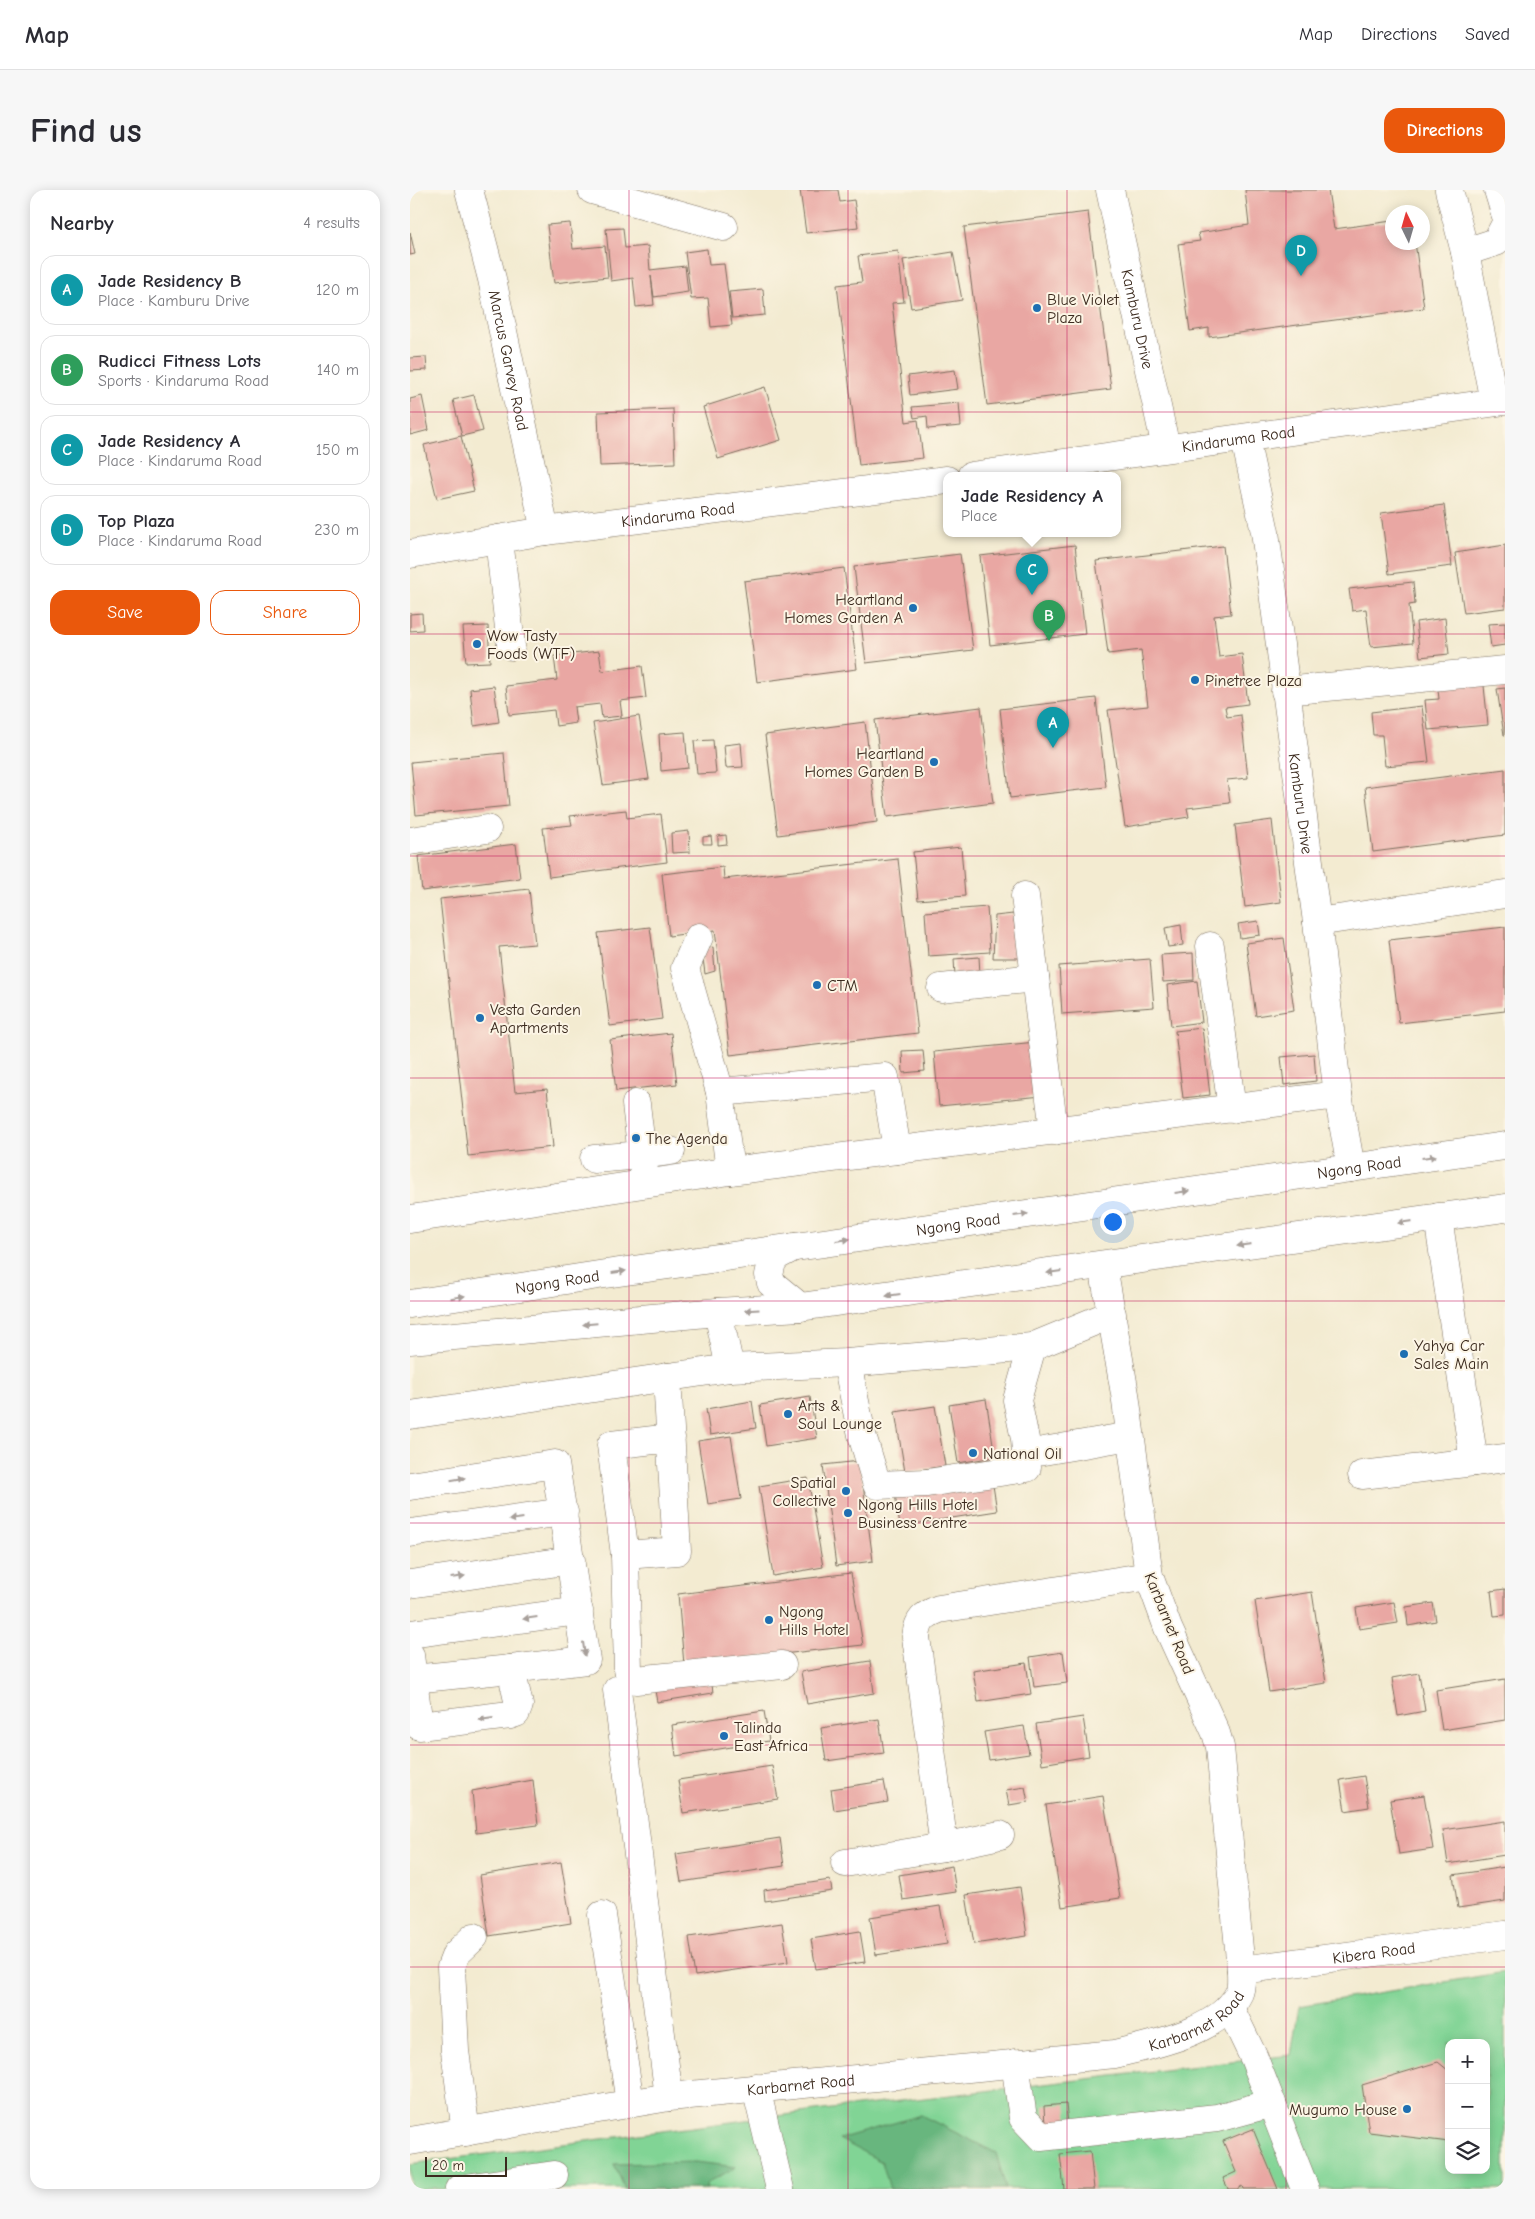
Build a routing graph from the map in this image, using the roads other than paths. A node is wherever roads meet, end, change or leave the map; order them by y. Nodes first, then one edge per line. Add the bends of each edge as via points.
1 (469, 190) edge
2 (592, 190) edge
3 (1110, 190) edge
4 (1449, 190) edge
5 (1498, 190) edge
6 (1505, 213) edge
7 (1505, 225) edge
8 (724, 227) dead end
9 (1465, 252) junction
10 (1499, 402) edge
11 (1245, 439) junction
12 (1166, 448) junction
13 (999, 472) edge
14 (943, 481) edge
15 (545, 531) junction
16 (498, 539) junction
17 (410, 554) edge
18 (511, 646) dead end
19 (1505, 670) edge
20 (1285, 691) junction
21 (487, 829) dead end
22 (410, 841) edge
23 (1505, 894) edge
24 (1025, 896) dead end
25 (1317, 922) junction
26 (699, 937) dead end
27 (1210, 946) dead end
28 (1035, 978) junction
29 (941, 988) dead end
30 (720, 1092) junction
31 (1338, 1096) junction
32 (636, 1104) dead end
33 (1232, 1109) junction
34 (1054, 1131) junction
35 (1505, 1146) edge
36 (897, 1150) junction
37 (671, 1152) dead end
38 (642, 1154) junction
39 (594, 1159) dead end
40 (1351, 1168) junction
41 (730, 1171) junction
42 (645, 1184) junction
43 (1505, 1208) edge
44 (1438, 1217) junction
45 (410, 1219) edge
46 (794, 1247) junction
47 (1102, 1266) junction
48 (410, 1304) edge
49 (800, 1307) junction
50 (718, 1312) junction
51 (1112, 1314) junction
52 (410, 1340) edge
53 (1032, 1347) junction
54 (847, 1363) junction
55 (730, 1368) junction
56 (667, 1377) junction
57 (410, 1415) edge
58 (1130, 1436) junction
59 (671, 1438) junction
60 (1026, 1454) junction
61 (1505, 1458) edge
62 (1474, 1462) junction
63 (1362, 1475) dead end
64 (410, 1486) edge
65 (564, 1512) junction
66 (410, 1533) edge
67 (625, 1556) junction
68 (571, 1560) junction
69 (1149, 1576) junction
70 (410, 1584) edge
71 (578, 1611) junction
72 (410, 1634) edge
73 (782, 1665) dead end
74 (412, 1667) edge
75 (511, 1670) junction
76 (617, 1690) dead end
77 (415, 1728) edge
78 (1000, 1835) dead end
79 (944, 1847) junction
80 (845, 1863) dead end
81 (602, 1915) dead end
82 (1505, 1935) edge
83 (474, 1938) dead end
84 (1241, 1970) junction
85 (1230, 2008) junction
86 (1015, 2063) junction
87 (756, 2088) junction
88 (669, 2097) junction
89 (630, 2103) junction
90 (1272, 2103) junction
91 (466, 2132) junction
92 (410, 2141) edge
93 (554, 2175) dead end
94 (458, 2189) edge
95 (780, 2189) edge
96 (1305, 2189) edge

1 - 15 street, Marcus Garvey Road via 492,279
2 - 8 street
3 - 12 street, Kamburu Drive
4 - 9 street
5 - 6 street
7 - 9 street via 1496,242
9 - 10 street
10 - 11 street, Kindaruma Road
11 - 12 street, Kindaruma Road
11 - 20 street, Kamburu Drive via 1265,532
12 - 13 street, Kindaruma Road
14 - 15 street, Kindaruma Road
15 - 16 street, Kindaruma Road
16 - 17 street, Kindaruma Road
16 - 18 street
19 - 20 street
20 - 25 street, Kamburu Drive
21 - 22 street
23 - 25 street
24 - 28 street
25 - 31 street, Kamburu Drive
26 - 30 street via 685,968
27 - 33 street
28 - 29 street
28 - 34 street
30 - 36 street via 885,1077
30 - 41 street
31 - 33 street
31 - 40 street, Kamburu Drive
32 - 38 street
33 - 34 street
34 - 36 street
40 -> 35 street, Ngong Road
36 - 41 street
37 - 38 street
38 - 39 street
38 - 42 street
46 -> 40 street, Ngong Road
41 - 42 street
42 - 45 street
43 - 44 street
44 -> 47 street
44 - 62 street
48 -> 46 street, Ngong Road
46 - 49 street via 777,1256 769,1275 771,1282
47 -> 49 street
47 - 51 street, Karbarnet Road
49 -> 50 street
50 -> 52 street
50 - 55 street
51 - 53 street
51 - 58 street, Karbarnet Road
53 - 54 street
53 - 60 street via 1016,1400
54 - 55 street
54 - 60 street via 862,1435 877,1485 927,1483 1027,1468
55 - 56 street
56 - 57 street
56 - 59 street
58 - 60 street
58 - 69 street, Karbarnet Road
59 - 67 street via 676,1551
59 - 67 street via 610,1445
61 - 62 street
62 - 63 street
64 -> 65 street via 555,1464
65 -> 66 street
65 - 68 street
67 - 73 street via 628,1670 636,1680
70 -> 68 street
68 - 71 street
69 - 79 street via 939,1609 918,1624 916,1637
69 - 84 street, Karbarnet Road via 1220,1747
71 -> 72 street
71 -> 75 street via 586,1660
74 - 75 street
74 - 77 street
75 -> 77 street via 518,1706 516,1713
76 - 88 street
78 - 79 street
79 - 80 street
81 - 89 street
82 - 84 street, Kibera Road
83 - 91 street via 456,1954 451,1968 455,2051
84 - 85 street, Karbarnet Road via 1240,1991
85 - 86 street, Karbarnet Road via 1215,2021 1151,2045 1115,2054
85 - 90 street
86 - 87 street, Karbarnet Road
86 - 90 street via 1023,2118 1041,2137 1217,2118
87 - 88 street, Karbarnet Road
87 - 95 street
88 - 89 street, Karbarnet Road
89 - 91 street, Karbarnet Road
90 - 96 street
91 - 92 street, Karbarnet Road
93 - 94 street

